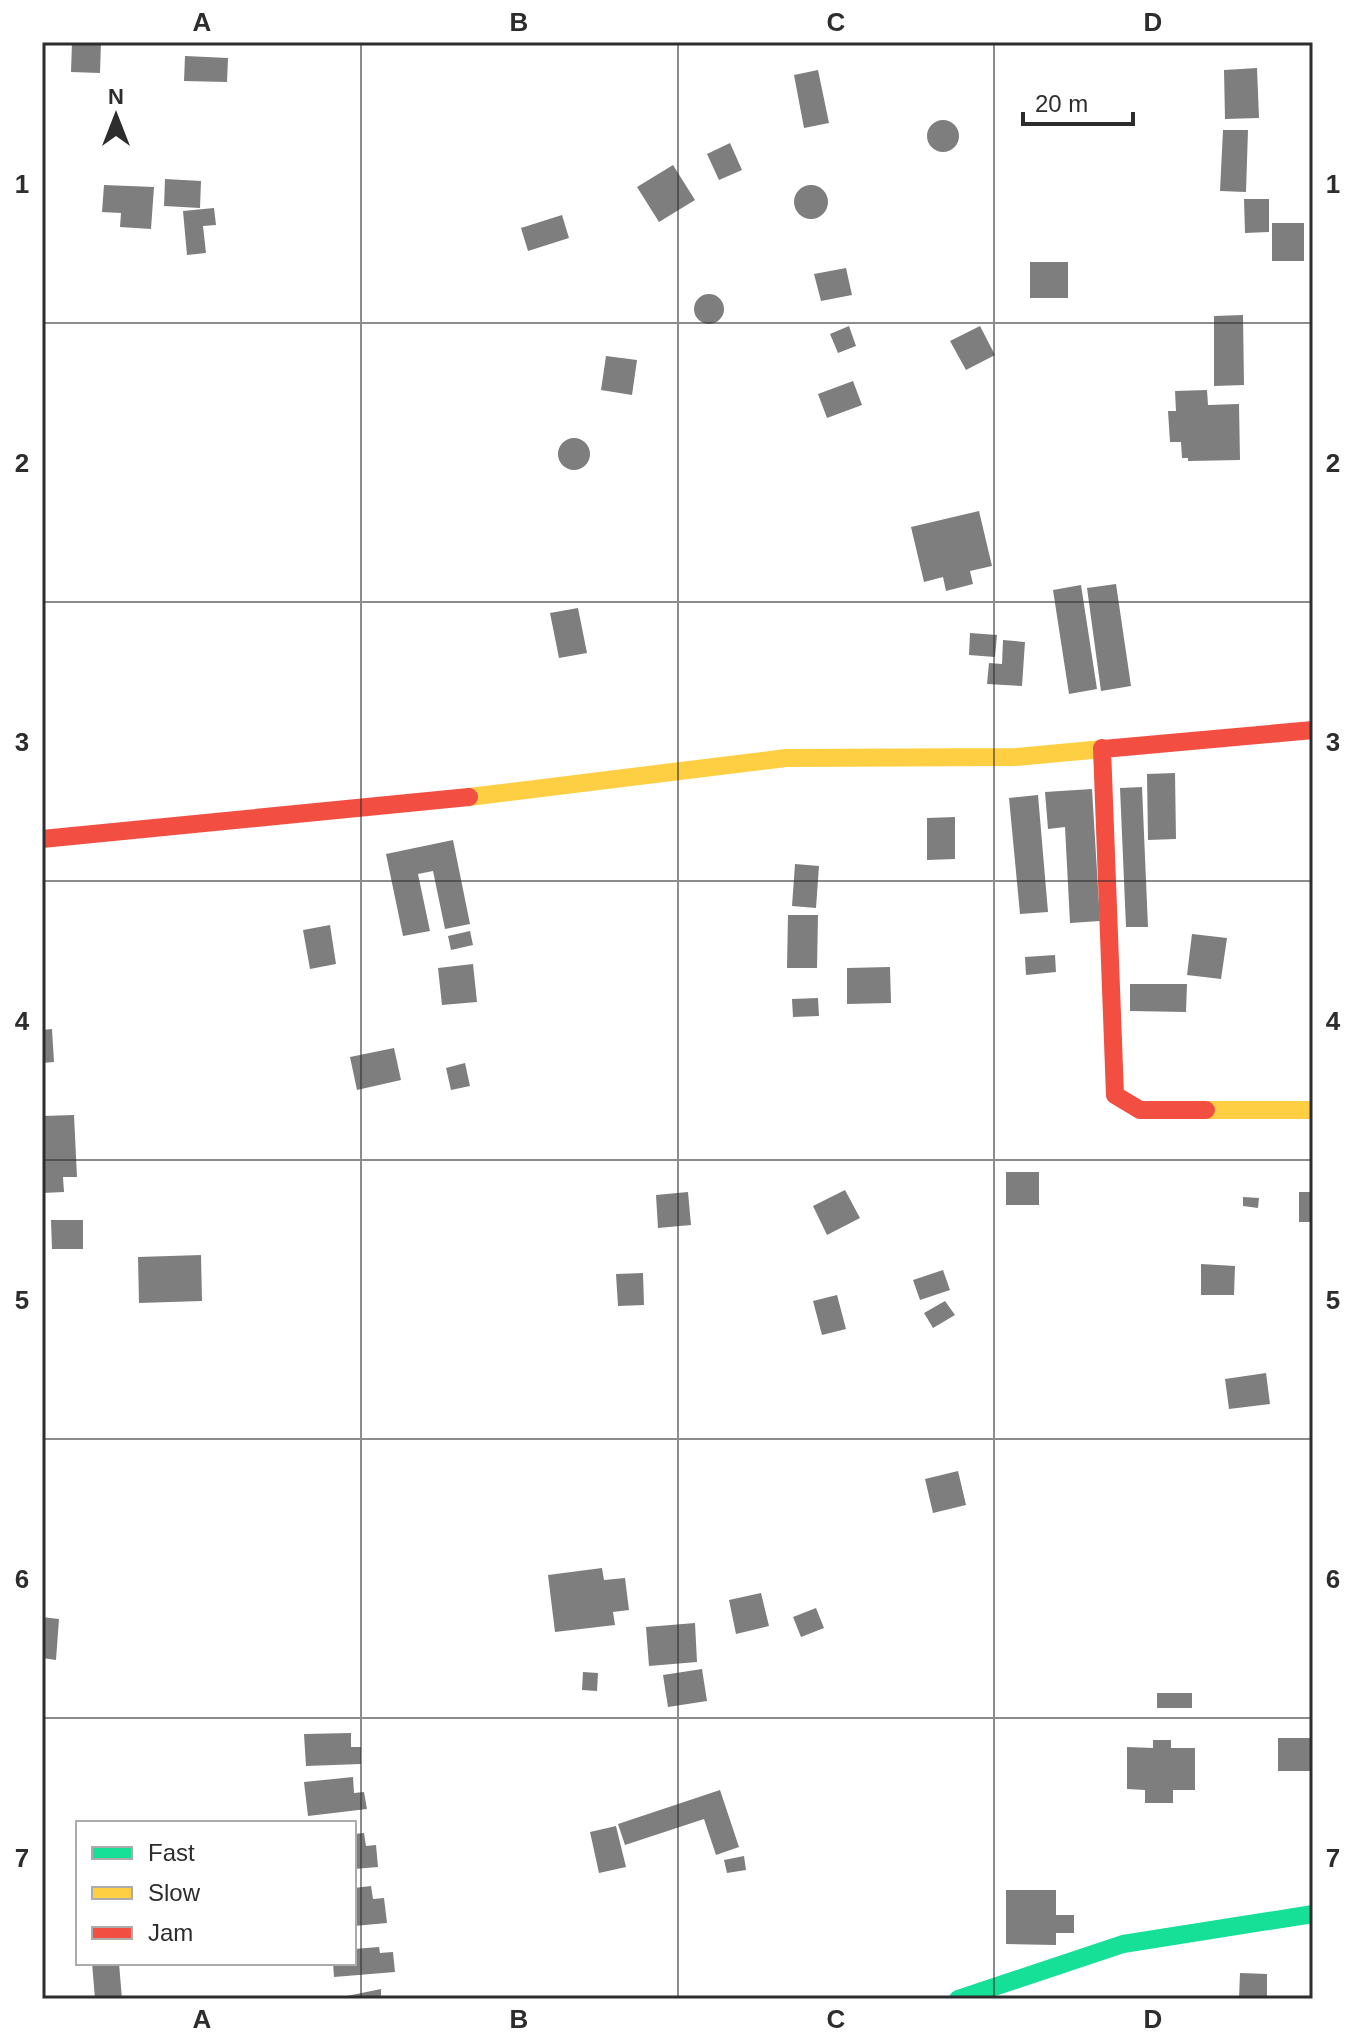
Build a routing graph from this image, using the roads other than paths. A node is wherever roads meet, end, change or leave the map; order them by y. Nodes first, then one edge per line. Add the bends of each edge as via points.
1 (1313, 730) edge
2 (1102, 748) junction
3 (42, 839) edge
4 (1313, 1110) edge
5 (1313, 1914) edge
6 (958, 1999) edge

1 - 2 street
2 - 3 street via 1016,757 786,758 545,789
2 - 4 street via 1115,1095 1140,1110
5 - 6 street via 1123,1944

